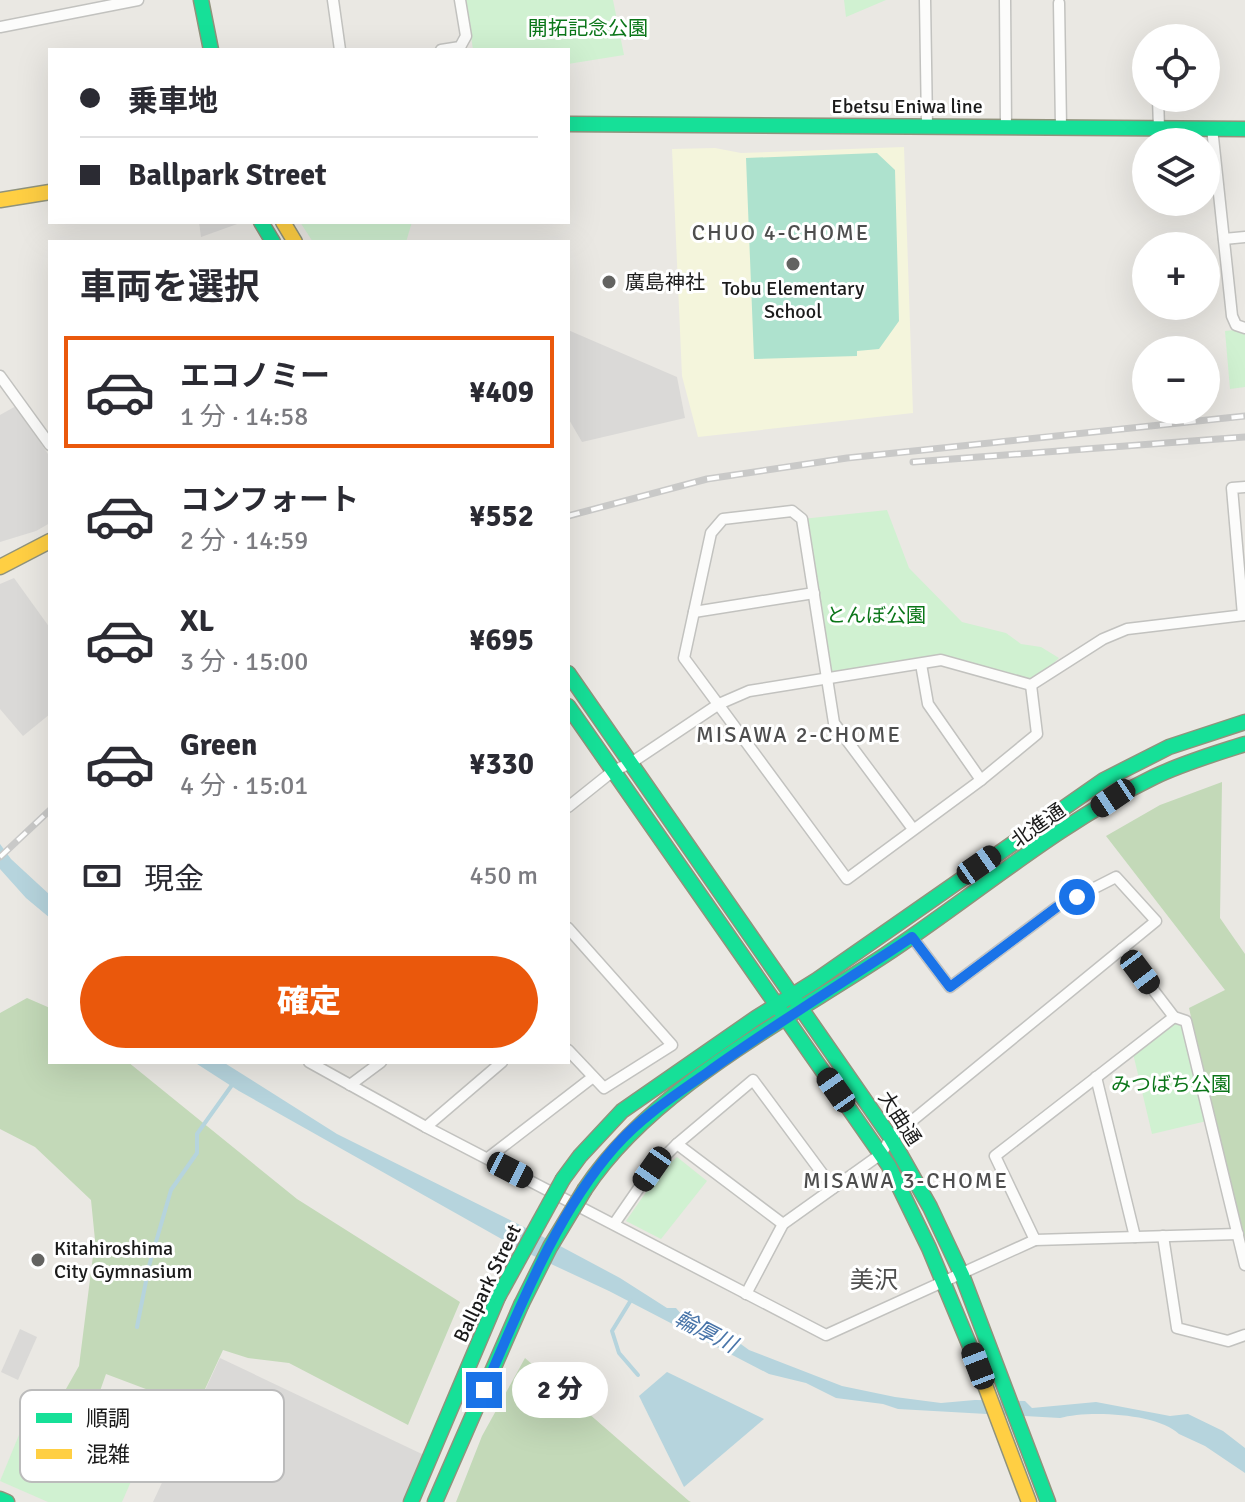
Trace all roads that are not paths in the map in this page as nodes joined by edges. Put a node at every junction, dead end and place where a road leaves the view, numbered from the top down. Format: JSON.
{"nodes":[{"id":1,"x":138,"y":0,"type":"edge"},
{"id":2,"x":201,"y":0,"type":"edge"},
{"id":3,"x":333,"y":0,"type":"edge"},
{"id":4,"x":460,"y":0,"type":"edge"},
{"id":5,"x":925,"y":0,"type":"edge"},
{"id":6,"x":1005,"y":0,"type":"edge"},
{"id":7,"x":1059,"y":3,"type":"dead end"},
{"id":8,"x":90,"y":5,"type":"edge"},
{"id":9,"x":0,"y":27,"type":"edge"},
{"id":10,"x":211,"y":48,"type":"edge"},
{"id":11,"x":340,"y":48,"type":"edge"},
{"id":12,"x":454,"y":48,"type":"edge"},
{"id":13,"x":1158,"y":112,"type":"edge"},
{"id":14,"x":570,"y":124,"type":"edge"},
{"id":15,"x":927,"y":125,"type":"junction"},
{"id":16,"x":1006,"y":127,"type":"junction"},
{"id":17,"x":1061,"y":127,"type":"junction"},
{"id":18,"x":1159,"y":128,"type":"joint"},
{"id":19,"x":1220,"y":128,"type":"edge"},
{"id":20,"x":1245,"y":129,"type":"edge"},
{"id":21,"x":48,"y":192,"type":"edge"},
{"id":22,"x":0,"y":200,"type":"edge"},
{"id":23,"x":1220,"y":202,"type":"edge"},
{"id":24,"x":1245,"y":237,"type":"edge"},
{"id":25,"x":1224,"y":239,"type":"junction"},
{"id":26,"x":1245,"y":328,"type":"edge"},
{"id":27,"x":0,"y":376,"type":"edge"},
{"id":28,"x":48,"y":442,"type":"edge"},
{"id":29,"x":1245,"y":487,"type":"edge"},
{"id":30,"x":48,"y":542,"type":"edge"},
{"id":31,"x":0,"y":567,"type":"edge"},
{"id":32,"x":814,"y":593,"type":"junction"},
{"id":33,"x":694,"y":612,"type":"junction"},
{"id":34,"x":1244,"y":615,"type":"edge"},
{"id":35,"x":921,"y":664,"type":"junction"},
{"id":36,"x":570,"y":676,"type":"edge"},
{"id":37,"x":829,"y":680,"type":"junction"},
{"id":38,"x":1031,"y":685,"type":"junction"},
{"id":39,"x":719,"y":704,"type":"junction"},
{"id":40,"x":570,"y":709,"type":"edge"},
{"id":41,"x":1245,"y":722,"type":"edge"},
{"id":42,"x":1245,"y":744,"type":"edge"},
{"id":43,"x":631,"y":763,"type":"junction"},
{"id":44,"x":613,"y":771,"type":"junction"},
{"id":45,"x":981,"y":780,"type":"junction"},
{"id":46,"x":570,"y":805,"type":"edge"},
{"id":47,"x":913,"y":829,"type":"junction"},
{"id":48,"x":570,"y":930,"type":"edge"},
{"id":49,"x":912,"y":937,"type":"junction"},
{"id":50,"x":1122,"y":949,"type":"junction"},
{"id":51,"x":792,"y":995,"type":"junction"},
{"id":52,"x":777,"y":1004,"type":"junction"},
{"id":53,"x":801,"y":1007,"type":"junction"},
{"id":54,"x":786,"y":1017,"type":"junction"},
{"id":55,"x":1174,"y":1017,"type":"junction"},
{"id":56,"x":570,"y":1052,"type":"edge"},
{"id":57,"x":313,"y":1064,"type":"edge"},
{"id":58,"x":378,"y":1064,"type":"edge"},
{"id":59,"x":500,"y":1064,"type":"edge"},
{"id":60,"x":593,"y":1077,"type":"junction"},
{"id":61,"x":1096,"y":1077,"type":"junction"},
{"id":62,"x":350,"y":1085,"type":"junction"},
{"id":63,"x":426,"y":1127,"type":"junction"},
{"id":64,"x":891,"y":1138,"type":"junction"},
{"id":65,"x":677,"y":1144,"type":"junction"},
{"id":66,"x":881,"y":1154,"type":"junction"},
{"id":67,"x":488,"y":1158,"type":"junction"},
{"id":68,"x":833,"y":1188,"type":"junction"},
{"id":69,"x":614,"y":1224,"type":"junction"},
{"id":70,"x":783,"y":1224,"type":"junction"},
{"id":71,"x":1238,"y":1234,"type":"junction"},
{"id":72,"x":1163,"y":1236,"type":"junction"},
{"id":73,"x":1135,"y":1237,"type":"junction"},
{"id":74,"x":1035,"y":1240,"type":"junction"},
{"id":75,"x":1245,"y":1265,"type":"edge"},
{"id":76,"x":962,"y":1275,"type":"junction"},
{"id":77,"x":946,"y":1281,"type":"junction"},
{"id":78,"x":746,"y":1294,"type":"junction"},
{"id":79,"x":1245,"y":1335,"type":"edge"},
{"id":80,"x":0,"y":1499,"type":"edge"},
{"id":81,"x":7,"y":1502,"type":"edge"},
{"id":82,"x":411,"y":1502,"type":"edge"},
{"id":83,"x":435,"y":1502,"type":"edge"},
{"id":84,"x":1029,"y":1502,"type":"edge"},
{"id":85,"x":1048,"y":1502,"type":"edge"}],
"edges":[{"from":1,"to":8,"type":"street"},
{"from":2,"to":10,"type":"main road"},
{"from":3,"to":11,"type":"street"},
{"from":4,"to":12,"type":"street"},
{"from":5,"to":15,"type":"street"},
{"from":6,"to":16,"type":"street"},
{"from":7,"to":17,"type":"street"},
{"from":8,"to":9,"type":"street"},
{"from":13,"to":18,"type":"street"},
{"from":14,"to":15,"type":"main road","name":"Ebetsu Eniwa line"},
{"from":15,"to":16,"type":"main road","name":"Ebetsu Eniwa line"},
{"from":16,"to":17,"type":"main road","name":"Ebetsu Eniwa line"},
{"from":17,"to":18,"type":"main road","name":"Ebetsu Eniwa line"},
{"from":19,"to":20,"type":"main road","name":"Ebetsu Eniwa line"},
{"from":21,"to":22,"type":"main road"},
{"from":23,"to":25,"type":"street"},
{"from":24,"to":25,"type":"street"},
{"from":25,"to":26,"type":"street"},
{"from":27,"to":28,"type":"street"},
{"from":29,"to":34,"type":"street"},
{"from":30,"to":31,"type":"main road"},
{"from":32,"to":33,"type":"street"},
{"from":32,"to":33,"type":"street"},
{"from":32,"to":37,"type":"street"},
{"from":33,"to":39,"type":"street"},
{"from":34,"to":38,"type":"street"},
{"from":35,"to":37,"type":"street"},
{"from":35,"to":38,"type":"street"},
{"from":35,"to":45,"type":"street"},
{"from":36,"to":43,"type":"main road","name":"大曲通"},
{"from":37,"to":39,"type":"street"},
{"from":37,"to":47,"type":"street"},
{"from":38,"to":45,"type":"street"},
{"from":39,"to":43,"type":"street"},
{"from":39,"to":47,"type":"street"},
{"from":40,"to":44,"type":"main road","name":"大曲通"},
{"from":41,"to":51,"type":"main road","name":"北進通"},
{"from":42,"to":49,"type":"main road","name":"北進通"},
{"from":43,"to":44,"type":"street"},
{"from":43,"to":51,"type":"main road","name":"大曲通"},
{"from":44,"to":46,"type":"street"},
{"from":44,"to":52,"type":"main road","name":"大曲通"},
{"from":45,"to":47,"type":"street"},
{"from":48,"to":60,"type":"street"},
{"from":49,"to":50,"type":"street"},
{"from":49,"to":53,"type":"main road","name":"北進通"},
{"from":50,"to":55,"type":"street"},
{"from":50,"to":64,"type":"street"},
{"from":51,"to":52,"type":"main road","name":"Ballpark Street"},
{"from":51,"to":53,"type":"main road","name":"大曲通"},
{"from":52,"to":54,"type":"main road","name":"大曲通"},
{"from":52,"to":82,"type":"main road","name":"Ballpark Street","bridge":true},
{"from":53,"to":54,"type":"main road","name":"北進通"},
{"from":53,"to":64,"type":"main road","name":"大曲通"},
{"from":54,"to":66,"type":"main road","name":"大曲通"},
{"from":54,"to":83,"type":"main road","name":"Ballpark Street","bridge":true},
{"from":55,"to":61,"type":"street"},
{"from":55,"to":71,"type":"street"},
{"from":56,"to":60,"type":"street"},
{"from":57,"to":62,"type":"street"},
{"from":58,"to":62,"type":"street"},
{"from":59,"to":63,"type":"street"},
{"from":60,"to":67,"type":"street"},
{"from":61,"to":73,"type":"street"},
{"from":61,"to":74,"type":"street"},
{"from":62,"to":63,"type":"street"},
{"from":63,"to":67,"type":"street"},
{"from":64,"to":66,"type":"street"},
{"from":64,"to":76,"type":"main road","name":"大曲通"},
{"from":65,"to":68,"type":"street"},
{"from":65,"to":69,"type":"street"},
{"from":65,"to":70,"type":"street"},
{"from":66,"to":68,"type":"street"},
{"from":66,"to":77,"type":"main road","name":"大曲通"},
{"from":67,"to":69,"type":"street"},
{"from":68,"to":70,"type":"street"},
{"from":69,"to":78,"type":"street"},
{"from":70,"to":78,"type":"street"},
{"from":71,"to":72,"type":"street"},
{"from":71,"to":75,"type":"street"},
{"from":72,"to":73,"type":"street"},
{"from":72,"to":79,"type":"street"},
{"from":73,"to":74,"type":"street"},
{"from":74,"to":76,"type":"street"},
{"from":76,"to":77,"type":"street"},
{"from":76,"to":85,"type":"main road","name":"大曲通"},
{"from":77,"to":78,"type":"street"},
{"from":77,"to":84,"type":"main road","name":"大曲通"},
{"from":80,"to":81,"type":"main road"}]}
